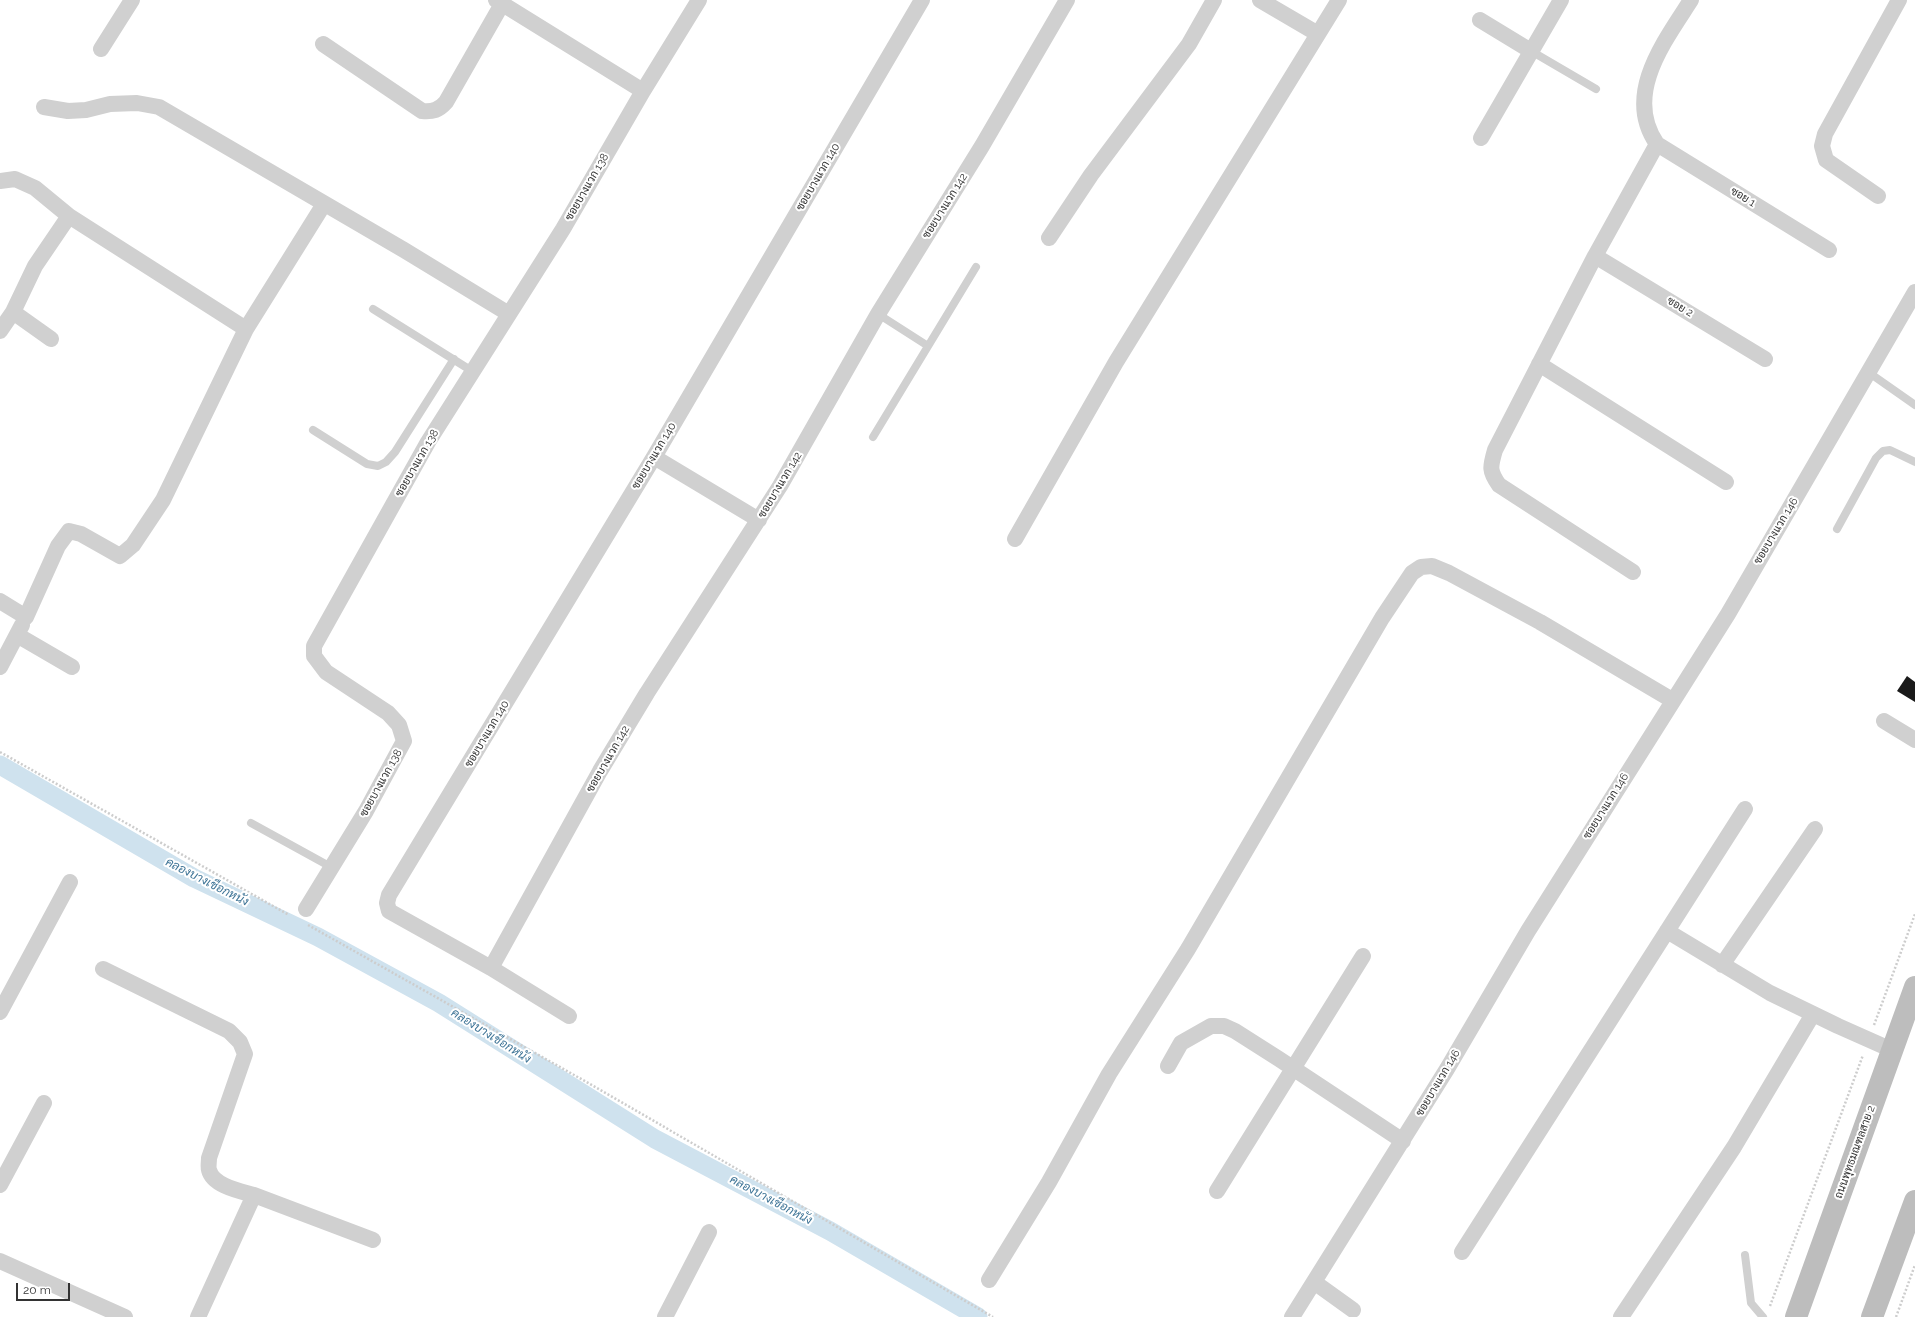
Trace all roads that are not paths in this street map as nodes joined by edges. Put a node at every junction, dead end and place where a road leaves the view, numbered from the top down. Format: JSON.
{"nodes":[{"id":1,"x":132,"y":0,"type":"edge"},
{"id":2,"x":699,"y":0,"type":"edge"},
{"id":3,"x":922,"y":0,"type":"edge"},
{"id":4,"x":1067,"y":0,"type":"edge"},
{"id":5,"x":1214,"y":0,"type":"edge"},
{"id":6,"x":1260,"y":0,"type":"edge"},
{"id":7,"x":1339,"y":0,"type":"edge"},
{"id":8,"x":1561,"y":0,"type":"edge"},
{"id":9,"x":1691,"y":0,"type":"edge"},
{"id":10,"x":1899,"y":0,"type":"edge"},
{"id":11,"x":499,"y":2,"type":"edge"},
{"id":12,"x":1480,"y":20,"type":"dead end"},
{"id":13,"x":1318,"y":34,"type":"junction"},
{"id":14,"x":323,"y":44,"type":"dead end"},
{"id":15,"x":101,"y":48,"type":"dead end"},
{"id":16,"x":1532,"y":51,"type":"junction"},
{"id":17,"x":1596,"y":89,"type":"dead end"},
{"id":18,"x":643,"y":91,"type":"junction"},
{"id":19,"x":44,"y":107,"type":"dead end"},
{"id":20,"x":1481,"y":138,"type":"dead end"},
{"id":21,"x":1657,"y":144,"type":"junction"},
{"id":22,"x":0,"y":181,"type":"edge"},
{"id":23,"x":1878,"y":196,"type":"dead end"},
{"id":24,"x":324,"y":204,"type":"junction"},
{"id":25,"x":69,"y":216,"type":"junction"},
{"id":26,"x":1049,"y":238,"type":"dead end"},
{"id":27,"x":1829,"y":250,"type":"dead end"},
{"id":28,"x":1595,"y":256,"type":"junction"},
{"id":29,"x":976,"y":267,"type":"dead end"},
{"id":30,"x":1915,"y":292,"type":"edge"},
{"id":31,"x":373,"y":309,"type":"dead end"},
{"id":32,"x":13,"y":312,"type":"junction"},
{"id":33,"x":509,"y":314,"type":"junction"},
{"id":34,"x":878,"y":314,"type":"junction"},
{"id":35,"x":246,"y":329,"type":"junction"},
{"id":36,"x":0,"y":331,"type":"edge"},
{"id":37,"x":51,"y":339,"type":"dead end"},
{"id":38,"x":928,"y":346,"type":"junction"},
{"id":39,"x":454,"y":359,"type":"junction"},
{"id":40,"x":1765,"y":359,"type":"dead end"},
{"id":41,"x":1538,"y":364,"type":"junction"},
{"id":42,"x":472,"y":371,"type":"junction"},
{"id":43,"x":1868,"y":372,"type":"junction"},
{"id":44,"x":1915,"y":405,"type":"edge"},
{"id":45,"x":313,"y":430,"type":"dead end"},
{"id":46,"x":873,"y":437,"type":"dead end"},
{"id":47,"x":654,"y":457,"type":"junction"},
{"id":48,"x":1915,"y":462,"type":"edge"},
{"id":49,"x":1726,"y":482,"type":"dead end"},
{"id":50,"x":759,"y":520,"type":"junction"},
{"id":51,"x":1837,"y":529,"type":"dead end"},
{"id":52,"x":1015,"y":538,"type":"dead end"},
{"id":53,"x":1633,"y":572,"type":"dead end"},
{"id":54,"x":0,"y":601,"type":"edge"},
{"id":55,"x":26,"y":617,"type":"junction"},
{"id":56,"x":17,"y":635,"type":"junction"},
{"id":57,"x":0,"y":667,"type":"edge"},
{"id":58,"x":72,"y":667,"type":"dead end"},
{"id":59,"x":1672,"y":700,"type":"junction"},
{"id":60,"x":1884,"y":721,"type":"dead end"},
{"id":61,"x":1915,"y":740,"type":"edge"},
{"id":62,"x":1745,"y":809,"type":"dead end"},
{"id":63,"x":251,"y":823,"type":"dead end"},
{"id":64,"x":1815,"y":830,"type":"dead end"},
{"id":65,"x":331,"y":867,"type":"junction"},
{"id":66,"x":70,"y":882,"type":"dead end"},
{"id":67,"x":305,"y":916,"type":"road end"},
{"id":68,"x":1666,"y":931,"type":"junction"},
{"id":69,"x":1363,"y":956,"type":"dead end"},
{"id":70,"x":1722,"y":965,"type":"junction"},
{"id":71,"x":491,"y":968,"type":"junction"},
{"id":72,"x":103,"y":969,"type":"dead end"},
{"id":73,"x":1915,"y":988,"type":"edge"},
{"id":74,"x":0,"y":1012,"type":"edge"},
{"id":75,"x":1813,"y":1014,"type":"junction"},
{"id":76,"x":569,"y":1016,"type":"dead end"},
{"id":77,"x":1892,"y":1050,"type":"junction"},
{"id":78,"x":1168,"y":1066,"type":"dead end"},
{"id":79,"x":1294,"y":1069,"type":"junction"},
{"id":80,"x":44,"y":1103,"type":"dead end"},
{"id":81,"x":1403,"y":1141,"type":"junction"},
{"id":82,"x":0,"y":1185,"type":"edge"},
{"id":83,"x":1217,"y":1191,"type":"dead end"},
{"id":84,"x":254,"y":1195,"type":"junction"},
{"id":85,"x":1915,"y":1202,"type":"edge"},
{"id":86,"x":709,"y":1232,"type":"dead end"},
{"id":87,"x":373,"y":1240,"type":"dead end"},
{"id":88,"x":1462,"y":1252,"type":"dead end"},
{"id":89,"x":1745,"y":1255,"type":"dead end"},
{"id":90,"x":0,"y":1262,"type":"edge"},
{"id":91,"x":989,"y":1280,"type":"dead end"},
{"id":92,"x":1314,"y":1282,"type":"junction"},
{"id":93,"x":1353,"y":1310,"type":"dead end"},
{"id":94,"x":124,"y":1317,"type":"edge"},
{"id":95,"x":198,"y":1317,"type":"edge"},
{"id":96,"x":665,"y":1317,"type":"edge"},
{"id":97,"x":1292,"y":1317,"type":"edge"},
{"id":98,"x":1622,"y":1317,"type":"edge"},
{"id":99,"x":1763,"y":1317,"type":"edge"},
{"id":100,"x":1796,"y":1317,"type":"edge"},
{"id":101,"x":1872,"y":1317,"type":"edge"}],
"edges":[{"from":1,"to":15,"type":"street"},
{"from":2,"to":18,"type":"street","name":"ซอยบางแวก 138"},
{"from":3,"to":47,"type":"street","name":"ซอยบางแวก 140"},
{"from":4,"to":34,"type":"street","name":"ซอยบางแวก 142"},
{"from":5,"to":26,"type":"street"},
{"from":6,"to":13,"type":"street"},
{"from":7,"to":13,"type":"street"},
{"from":8,"to":16,"type":"street"},
{"from":9,"to":21,"type":"street"},
{"from":10,"to":23,"type":"street"},
{"from":11,"to":14,"type":"street"},
{"from":11,"to":18,"type":"street"},
{"from":12,"to":16,"type":"street"},
{"from":13,"to":52,"type":"street"},
{"from":16,"to":17,"type":"lane"},
{"from":16,"to":20,"type":"street"},
{"from":18,"to":33,"type":"street","name":"ซอยบางแวก 138"},
{"from":19,"to":24,"type":"street"},
{"from":21,"to":27,"type":"street","name":"ซอย 1"},
{"from":21,"to":28,"type":"street"},
{"from":22,"to":25,"type":"street"},
{"from":24,"to":33,"type":"street"},
{"from":24,"to":35,"type":"street"},
{"from":25,"to":32,"type":"street"},
{"from":25,"to":35,"type":"street"},
{"from":28,"to":40,"type":"street","name":"ซอย 2"},
{"from":28,"to":41,"type":"street"},
{"from":29,"to":38,"type":"lane"},
{"from":30,"to":43,"type":"street","name":"ซอยบางแวก 146"},
{"from":31,"to":39,"type":"lane"},
{"from":32,"to":36,"type":"street"},
{"from":32,"to":37,"type":"street"},
{"from":33,"to":42,"type":"street","name":"ซอยบางแวก 138"},
{"from":34,"to":38,"type":"lane"},
{"from":34,"to":50,"type":"street","name":"ซอยบางแวก 142"},
{"from":35,"to":55,"type":"street"},
{"from":38,"to":46,"type":"lane"},
{"from":39,"to":42,"type":"lane"},
{"from":39,"to":45,"type":"lane"},
{"from":41,"to":49,"type":"street"},
{"from":41,"to":53,"type":"street"},
{"from":42,"to":65,"type":"street","name":"ซอยบางแวก 138"},
{"from":43,"to":44,"type":"lane"},
{"from":43,"to":59,"type":"street","name":"ซอยบางแวก 146"},
{"from":47,"to":50,"type":"street"},
{"from":47,"to":71,"type":"street","name":"ซอยบางแวก 140"},
{"from":48,"to":51,"type":"lane"},
{"from":50,"to":71,"type":"street","name":"ซอยบางแวก 142"},
{"from":54,"to":55,"type":"street"},
{"from":55,"to":56,"type":"street"},
{"from":56,"to":57,"type":"street"},
{"from":56,"to":58,"type":"street"},
{"from":59,"to":81,"type":"street","name":"ซอยบางแวก 146"},
{"from":59,"to":91,"type":"street"},
{"from":60,"to":61,"type":"street"},
{"from":62,"to":68,"type":"street"},
{"from":63,"to":65,"type":"lane"},
{"from":64,"to":70,"type":"street"},
{"from":65,"to":67,"type":"street","name":"ซอยบางแวก 138"},
{"from":66,"to":74,"type":"street"},
{"from":68,"to":70,"type":"street"},
{"from":68,"to":88,"type":"street"},
{"from":69,"to":79,"type":"street"},
{"from":70,"to":75,"type":"street"},
{"from":71,"to":76,"type":"street"},
{"from":72,"to":84,"type":"street"},
{"from":73,"to":77,"type":"main road","name":"ถนนพุทธมณฑลสาย 2"},
{"from":75,"to":77,"type":"street"},
{"from":75,"to":98,"type":"street"},
{"from":77,"to":100,"type":"main road","name":"ถนนพุทธมณฑลสาย 2"},
{"from":78,"to":79,"type":"street"},
{"from":79,"to":81,"type":"street"},
{"from":79,"to":83,"type":"street"},
{"from":80,"to":82,"type":"street"},
{"from":81,"to":92,"type":"street","name":"ซอยบางแวก 146"},
{"from":84,"to":87,"type":"street"},
{"from":84,"to":95,"type":"street"},
{"from":85,"to":101,"type":"main road"},
{"from":86,"to":96,"type":"street"},
{"from":89,"to":99,"type":"lane"},
{"from":90,"to":94,"type":"street"},
{"from":92,"to":93,"type":"street"},
{"from":92,"to":97,"type":"street","name":"ซอยบางแวก 146"}]}
